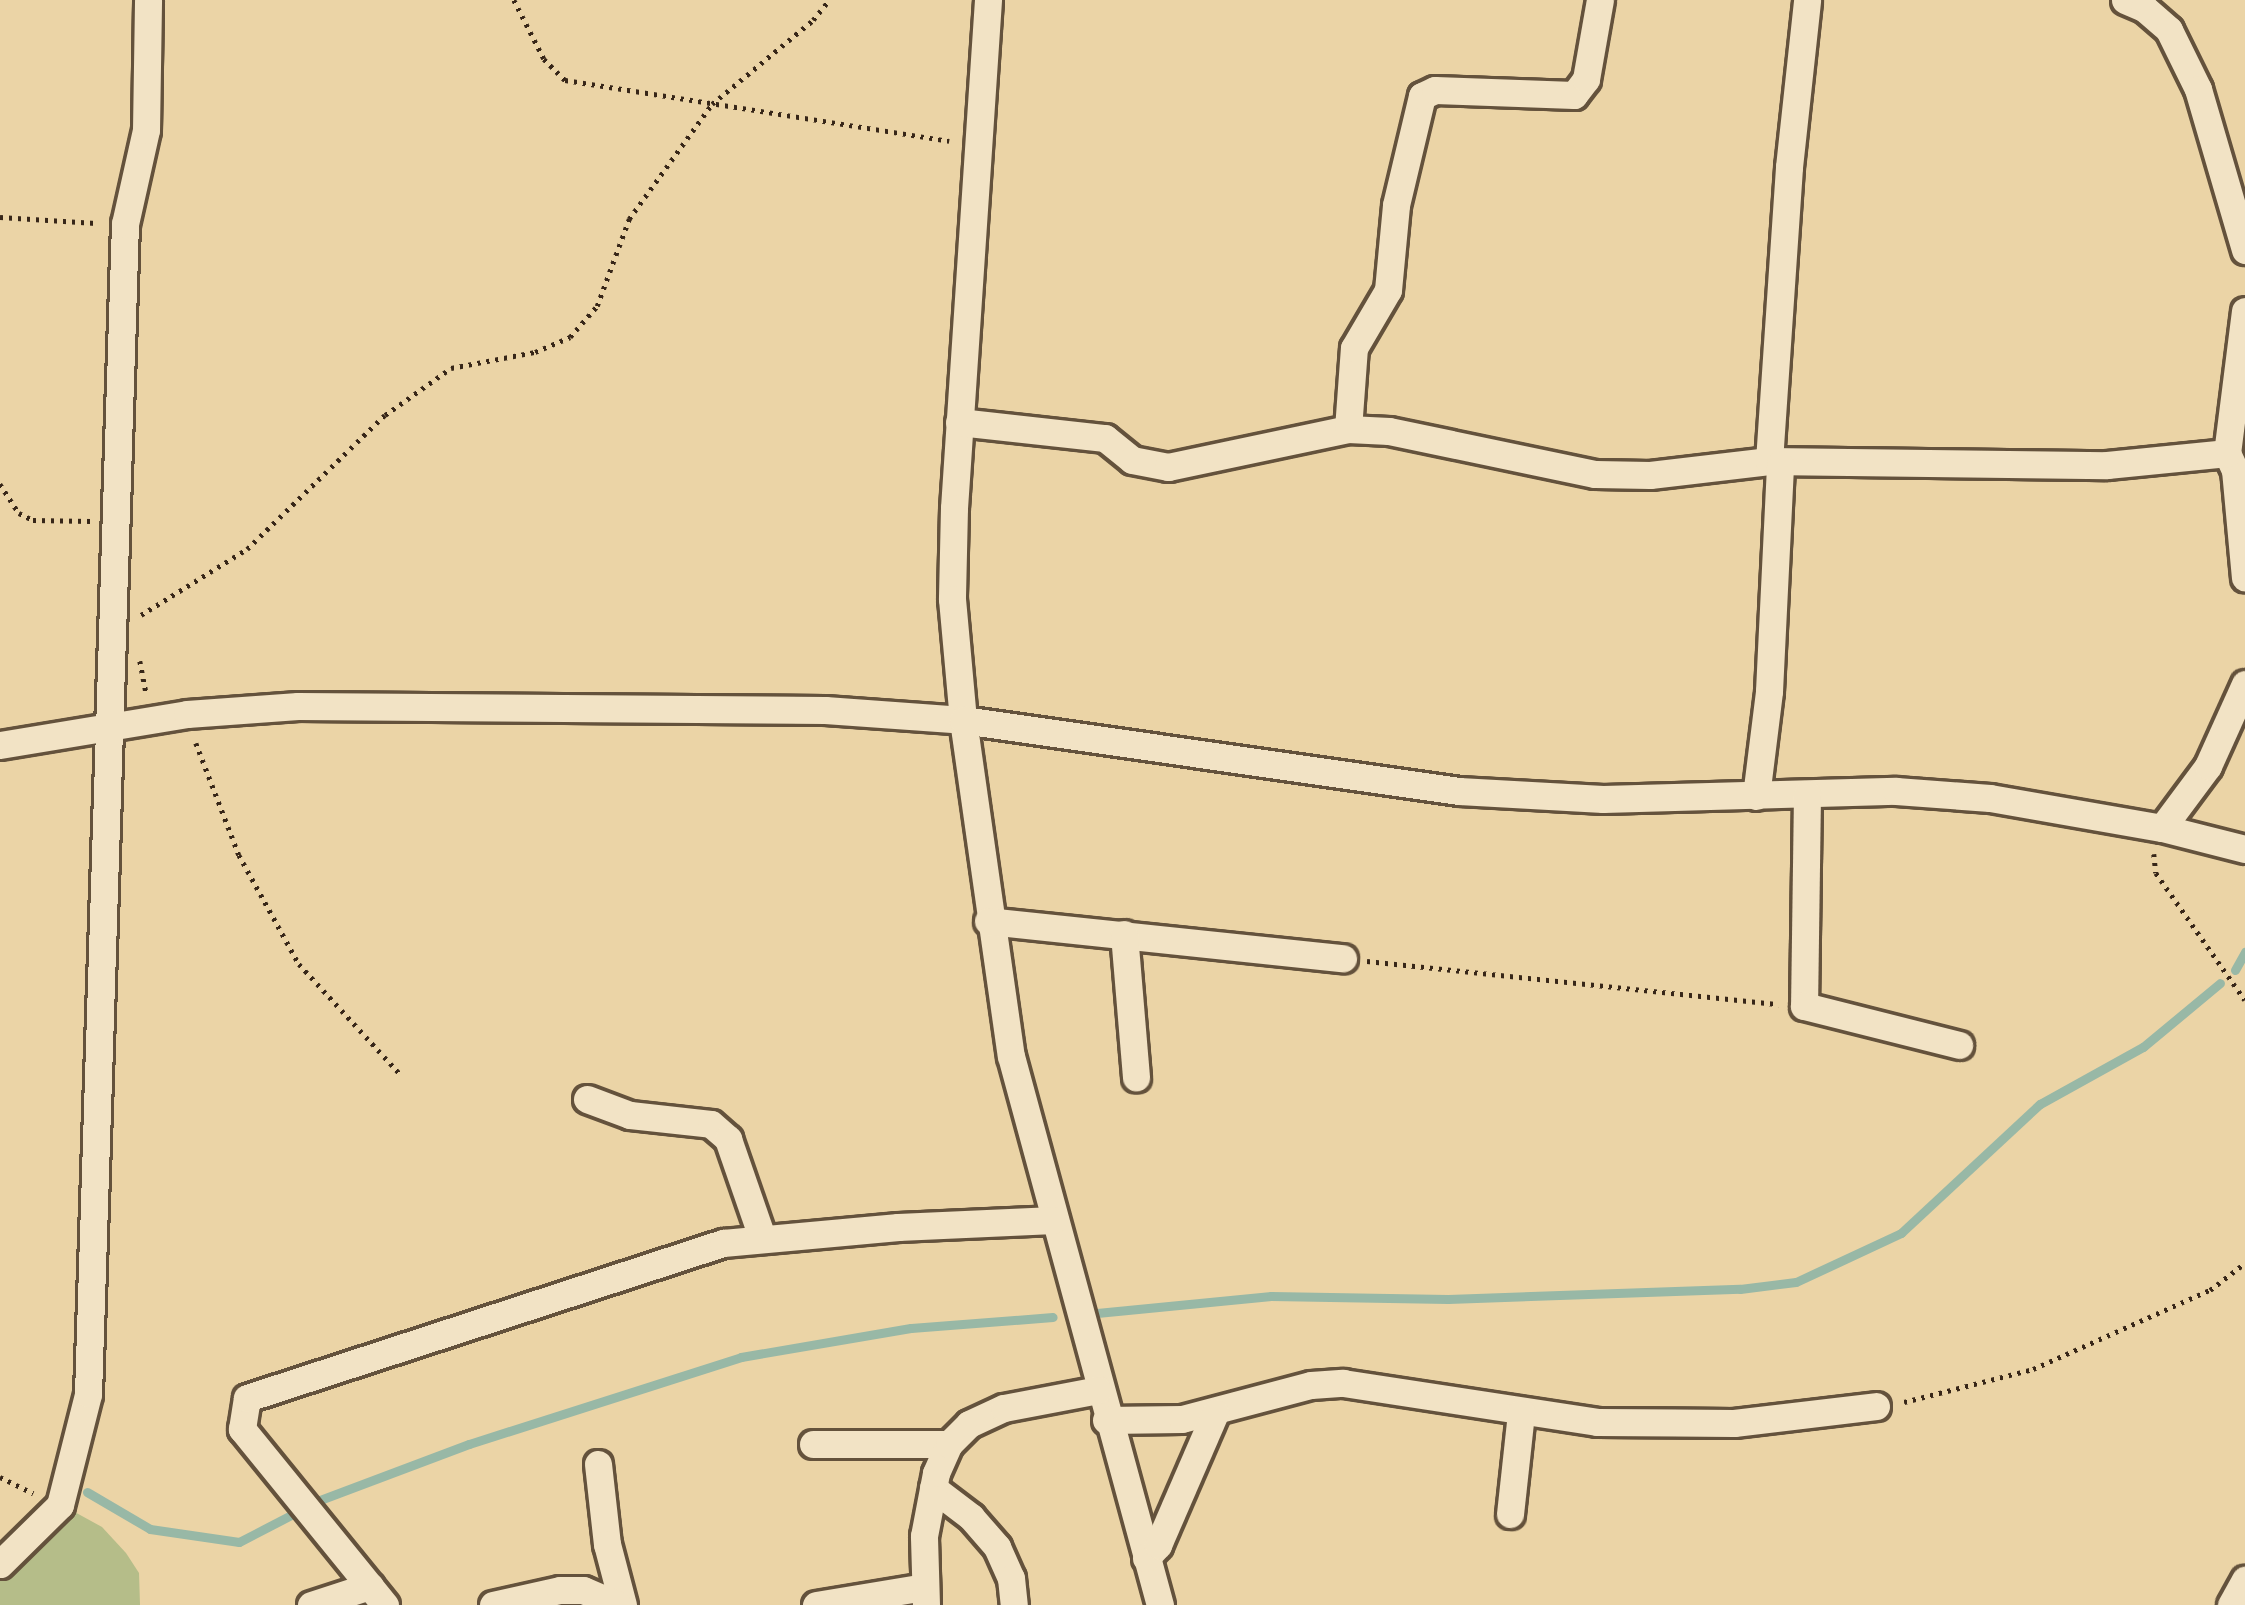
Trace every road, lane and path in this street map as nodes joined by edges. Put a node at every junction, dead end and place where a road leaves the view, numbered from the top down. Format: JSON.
{"nodes":[{"id":1,"x":148,"y":0,"type":"edge"},
{"id":2,"x":514,"y":0,"type":"edge"},
{"id":3,"x":829,"y":0,"type":"edge"},
{"id":4,"x":988,"y":0,"type":"edge"},
{"id":5,"x":1600,"y":0,"type":"edge"},
{"id":6,"x":1807,"y":0,"type":"edge"},
{"id":7,"x":2125,"y":0,"type":"edge"},
{"id":8,"x":712,"y":104,"type":"junction"},
{"id":9,"x":978,"y":146,"type":"junction"},
{"id":10,"x":0,"y":217,"type":"edge"},
{"id":11,"x":124,"y":224,"type":"junction"},
{"id":12,"x":2245,"y":250,"type":"edge"},
{"id":13,"x":2245,"y":311,"type":"edge"},
{"id":14,"x":959,"y":422,"type":"junction"},
{"id":15,"x":1348,"y":429,"type":"junction"},
{"id":16,"x":2228,"y":453,"type":"junction"},
{"id":17,"x":1774,"y":463,"type":"junction"},
{"id":18,"x":0,"y":484,"type":"edge"},
{"id":19,"x":114,"y":521,"type":"junction"},
{"id":20,"x":2245,"y":578,"type":"edge"},
{"id":21,"x":137,"y":623,"type":"dead end"},
{"id":22,"x":138,"y":646,"type":"dead end"},
{"id":23,"x":2245,"y":684,"type":"edge"},
{"id":24,"x":188,"y":714,"type":"junction"},
{"id":25,"x":152,"y":719,"type":"junction"},
{"id":26,"x":963,"y":720,"type":"junction"},
{"id":27,"x":107,"y":725,"type":"junction"},
{"id":28,"x":0,"y":746,"type":"edge"},
{"id":29,"x":1807,"y":794,"type":"junction"},
{"id":30,"x":1756,"y":796,"type":"junction"},
{"id":31,"x":2162,"y":828,"type":"junction"},
{"id":32,"x":2245,"y":849,"type":"edge"},
{"id":33,"x":988,"y":921,"type":"junction"},
{"id":34,"x":1124,"y":934,"type":"junction"},
{"id":35,"x":1343,"y":958,"type":"joint"},
{"id":36,"x":2245,"y":1000,"type":"edge"},
{"id":37,"x":1804,"y":1006,"type":"junction"},
{"id":38,"x":1959,"y":1045,"type":"dead end"},
{"id":39,"x":401,"y":1075,"type":"dead end"},
{"id":40,"x":1136,"y":1078,"type":"dead end"},
{"id":41,"x":587,"y":1099,"type":"dead end"},
{"id":42,"x":1054,"y":1220,"type":"junction"},
{"id":43,"x":762,"y":1237,"type":"junction"},
{"id":44,"x":2245,"y":1263,"type":"edge"},
{"id":45,"x":1098,"y":1390,"type":"junction"},
{"id":46,"x":1876,"y":1406,"type":"joint"},
{"id":47,"x":1215,"y":1413,"type":"junction"},
{"id":48,"x":1521,"y":1413,"type":"junction"},
{"id":49,"x":1106,"y":1420,"type":"junction"},
{"id":50,"x":813,"y":1444,"type":"dead end"},
{"id":51,"x":949,"y":1444,"type":"junction"},
{"id":52,"x":598,"y":1465,"type":"dead end"},
{"id":53,"x":0,"y":1477,"type":"edge"},
{"id":54,"x":933,"y":1488,"type":"junction"},
{"id":55,"x":60,"y":1505,"type":"junction"},
{"id":56,"x":1510,"y":1514,"type":"dead end"},
{"id":57,"x":1146,"y":1558,"type":"junction"},
{"id":58,"x":0,"y":1564,"type":"edge"},
{"id":59,"x":2245,"y":1580,"type":"edge"},
{"id":60,"x":377,"y":1596,"type":"edge"},
{"id":61,"x":926,"y":1596,"type":"edge"},
{"id":62,"x":310,"y":1605,"type":"edge"},
{"id":63,"x":494,"y":1605,"type":"edge"},
{"id":64,"x":620,"y":1605,"type":"edge"},
{"id":65,"x":816,"y":1605,"type":"edge"},
{"id":66,"x":1014,"y":1605,"type":"edge"},
{"id":67,"x":1160,"y":1605,"type":"edge"},
{"id":68,"x":2231,"y":1605,"type":"edge"}],
"edges":[{"from":1,"to":11,"type":"street"},
{"from":2,"to":8,"type":"path"},
{"from":3,"to":8,"type":"path"},
{"from":4,"to":9,"type":"street"},
{"from":5,"to":15,"type":"street"},
{"from":6,"to":17,"type":"street"},
{"from":7,"to":12,"type":"street"},
{"from":8,"to":9,"type":"path"},
{"from":8,"to":21,"type":"path"},
{"from":9,"to":14,"type":"street"},
{"from":10,"to":11,"type":"path"},
{"from":11,"to":19,"type":"street"},
{"from":13,"to":16,"type":"street"},
{"from":14,"to":15,"type":"street"},
{"from":14,"to":26,"type":"street"},
{"from":15,"to":17,"type":"street"},
{"from":16,"to":17,"type":"street"},
{"from":16,"to":20,"type":"street"},
{"from":17,"to":30,"type":"street"},
{"from":18,"to":19,"type":"path"},
{"from":19,"to":27,"type":"street"},
{"from":22,"to":25,"type":"path"},
{"from":23,"to":31,"type":"street"},
{"from":24,"to":25,"type":"street"},
{"from":24,"to":26,"type":"street"},
{"from":24,"to":39,"type":"path"},
{"from":25,"to":27,"type":"street"},
{"from":26,"to":30,"type":"street"},
{"from":26,"to":33,"type":"street"},
{"from":27,"to":28,"type":"street"},
{"from":27,"to":55,"type":"street"},
{"from":29,"to":30,"type":"street"},
{"from":29,"to":31,"type":"street"},
{"from":29,"to":37,"type":"street"},
{"from":31,"to":32,"type":"street"},
{"from":31,"to":36,"type":"path"},
{"from":33,"to":34,"type":"street"},
{"from":33,"to":42,"type":"street"},
{"from":34,"to":35,"type":"street"},
{"from":34,"to":40,"type":"street"},
{"from":35,"to":37,"type":"path"},
{"from":37,"to":38,"type":"street"},
{"from":41,"to":43,"type":"street"},
{"from":42,"to":43,"type":"street"},
{"from":42,"to":45,"type":"street"},
{"from":43,"to":60,"type":"street"},
{"from":44,"to":46,"type":"path"},
{"from":45,"to":49,"type":"street"},
{"from":45,"to":51,"type":"street"},
{"from":46,"to":48,"type":"street"},
{"from":47,"to":48,"type":"street"},
{"from":47,"to":49,"type":"street"},
{"from":47,"to":57,"type":"street"},
{"from":48,"to":56,"type":"street"},
{"from":49,"to":57,"type":"street"},
{"from":50,"to":51,"type":"street"},
{"from":51,"to":54,"type":"street"},
{"from":52,"to":64,"type":"street"},
{"from":53,"to":55,"type":"path"},
{"from":54,"to":61,"type":"street"},
{"from":54,"to":66,"type":"street"},
{"from":55,"to":58,"type":"street"},
{"from":57,"to":67,"type":"street"},
{"from":59,"to":68,"type":"street"},
{"from":60,"to":62,"type":"street"},
{"from":61,"to":65,"type":"street"},
{"from":63,"to":64,"type":"street"}]}
